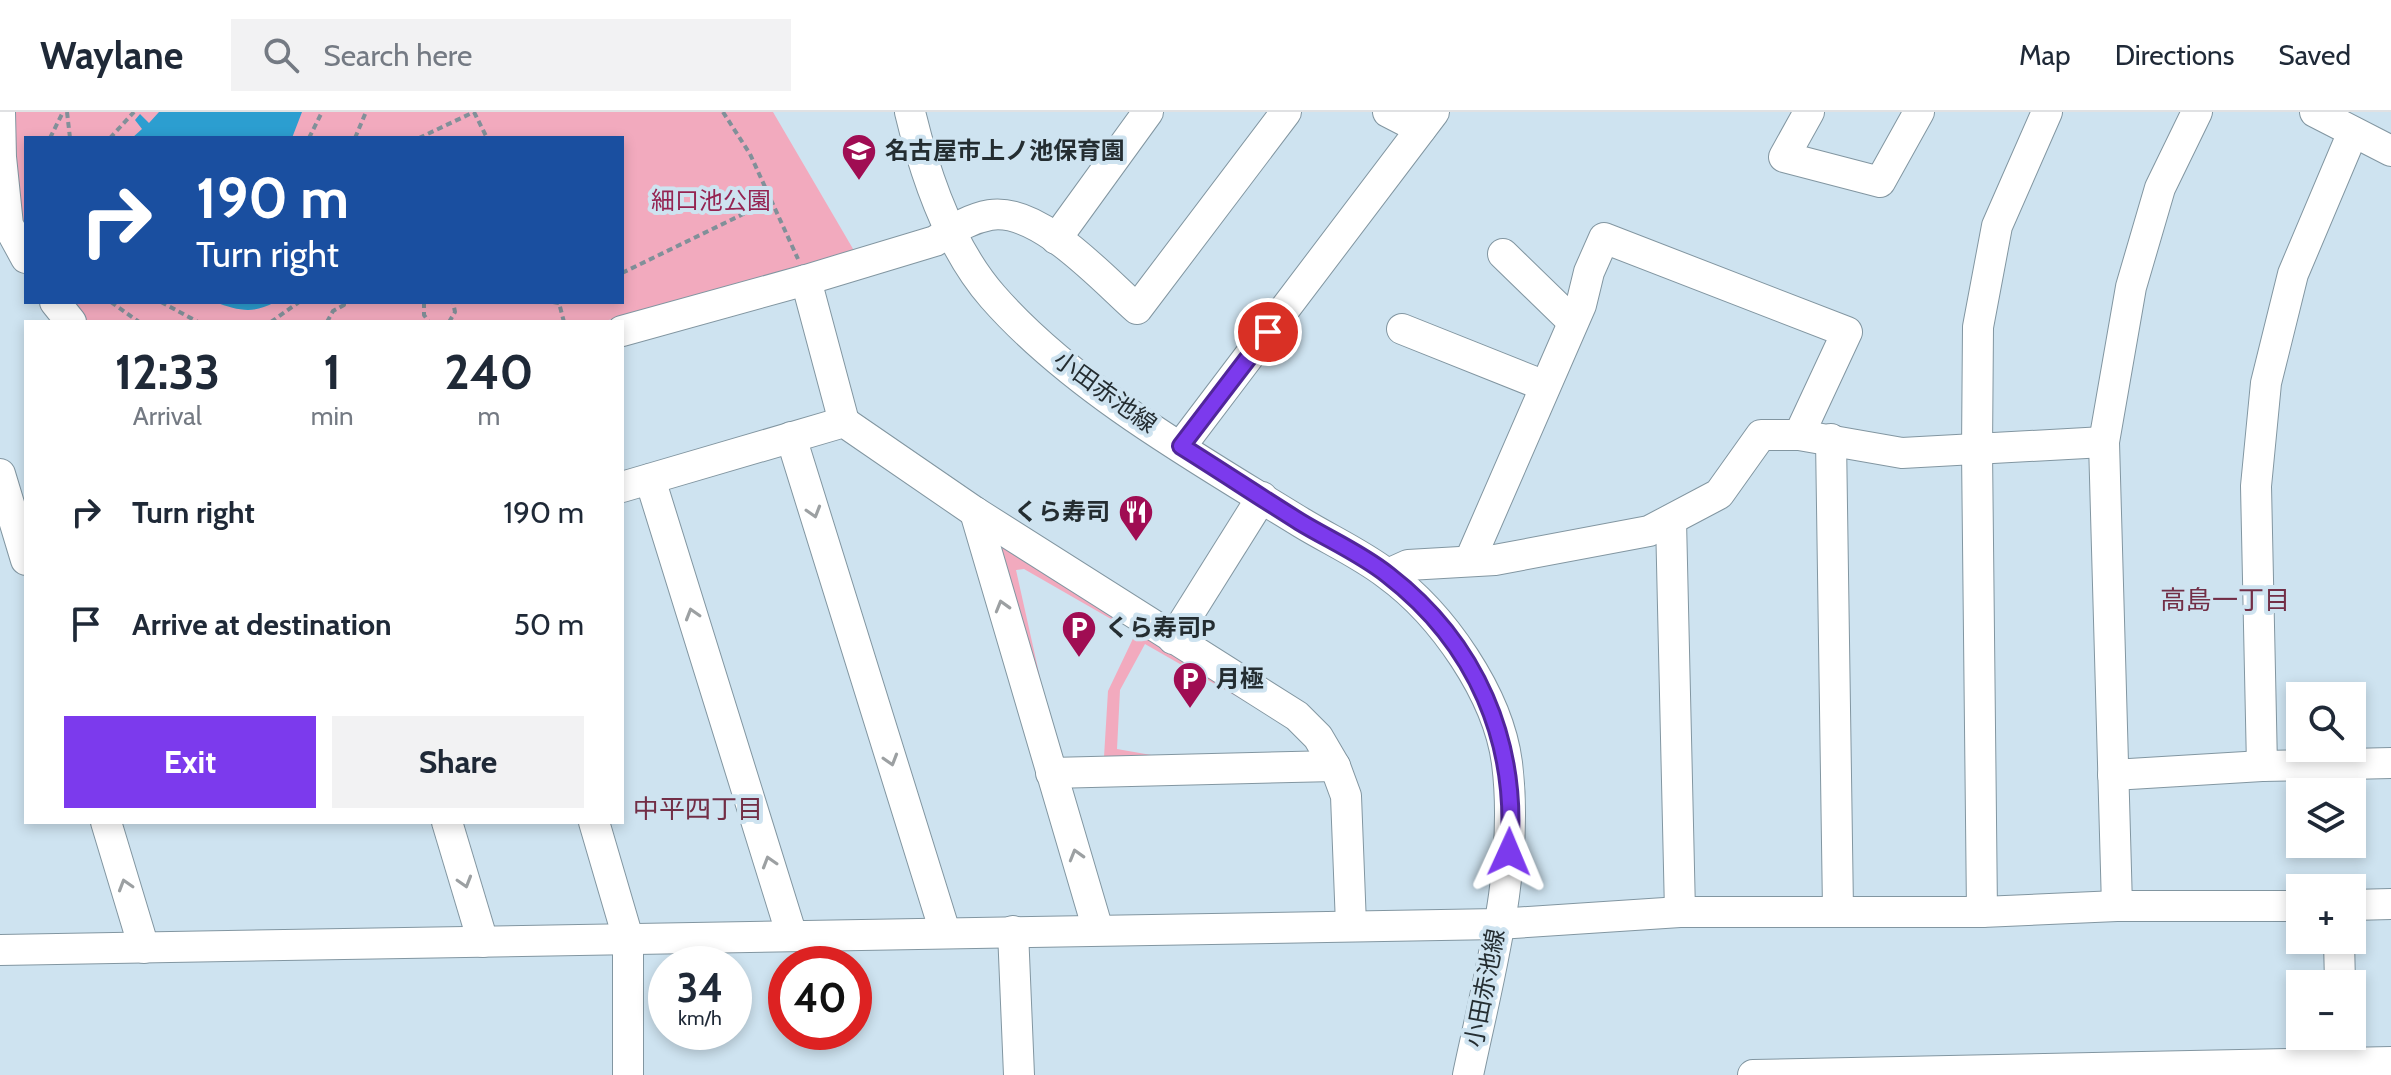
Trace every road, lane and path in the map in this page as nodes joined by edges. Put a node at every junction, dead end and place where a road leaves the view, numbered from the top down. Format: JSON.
{"nodes":[{"id":1,"x":0,"y":112,"type":"edge"},
{"id":2,"x":65,"y":112,"type":"edge"},
{"id":3,"x":134,"y":112,"type":"edge"},
{"id":4,"x":322,"y":112,"type":"edge"},
{"id":5,"x":366,"y":112,"type":"edge"},
{"id":6,"x":474,"y":112,"type":"edge"},
{"id":7,"x":723,"y":112,"type":"edge"},
{"id":8,"x":910,"y":112,"type":"edge"},
{"id":9,"x":1148,"y":112,"type":"edge"},
{"id":10,"x":1286,"y":112,"type":"edge"},
{"id":11,"x":1388,"y":112,"type":"edge"},
{"id":12,"x":1809,"y":112,"type":"edge"},
{"id":13,"x":1919,"y":112,"type":"edge"},
{"id":14,"x":2047,"y":112,"type":"edge"},
{"id":15,"x":2197,"y":112,"type":"edge"},
{"id":16,"x":2315,"y":112,"type":"edge"},
{"id":17,"x":1428,"y":121,"type":"edge"},
{"id":18,"x":2353,"y":132,"type":"junction"},
{"id":19,"x":51,"y":136,"type":"edge"},
{"id":20,"x":70,"y":136,"type":"edge"},
{"id":21,"x":112,"y":136,"type":"edge"},
{"id":22,"x":310,"y":136,"type":"edge"},
{"id":23,"x":356,"y":136,"type":"edge"},
{"id":24,"x":423,"y":136,"type":"edge"},
{"id":25,"x":486,"y":136,"type":"edge"},
{"id":26,"x":2391,"y":151,"type":"edge"},
{"id":27,"x":772,"y":200,"type":"junction"},
{"id":28,"x":951,"y":228,"type":"junction"},
{"id":29,"x":1056,"y":239,"type":"junction"},
{"id":30,"x":24,"y":254,"type":"edge"},
{"id":31,"x":1503,"y":254,"type":"dead end"},
{"id":32,"x":624,"y":272,"type":"edge"},
{"id":33,"x":806,"y":280,"type":"junction"},
{"id":34,"x":57,"y":304,"type":"edge"},
{"id":35,"x":114,"y":304,"type":"edge"},
{"id":36,"x":165,"y":304,"type":"edge"},
{"id":37,"x":296,"y":304,"type":"edge"},
{"id":38,"x":344,"y":304,"type":"edge"},
{"id":39,"x":69,"y":320,"type":"edge"},
{"id":40,"x":136,"y":320,"type":"edge"},
{"id":41,"x":194,"y":320,"type":"edge"},
{"id":42,"x":274,"y":320,"type":"edge"},
{"id":43,"x":328,"y":320,"type":"edge"},
{"id":44,"x":1573,"y":322,"type":"junction"},
{"id":45,"x":1402,"y":329,"type":"dead end"},
{"id":46,"x":624,"y":330,"type":"edge"},
{"id":47,"x":1545,"y":386,"type":"junction"},
{"id":48,"x":844,"y":422,"type":"junction"},
{"id":49,"x":1799,"y":435,"type":"junction"},
{"id":50,"x":791,"y":437,"type":"junction"},
{"id":51,"x":1831,"y":439,"type":"junction"},
{"id":52,"x":2104,"y":442,"type":"junction"},
{"id":53,"x":1181,"y":446,"type":"junction"},
{"id":54,"x":1977,"y":450,"type":"junction"},
{"id":55,"x":636,"y":483,"type":"edge"},
{"id":56,"x":8,"y":494,"type":"edge"},
{"id":57,"x":1262,"y":497,"type":"junction"},
{"id":58,"x":975,"y":512,"type":"junction"},
{"id":59,"x":1671,"y":520,"type":"junction"},
{"id":60,"x":24,"y":553,"type":"edge"},
{"id":61,"x":1470,"y":560,"type":"junction"},
{"id":62,"x":1388,"y":574,"type":"junction"},
{"id":63,"x":1173,"y":639,"type":"junction"},
{"id":64,"x":2391,"y":763,"type":"edge"},
{"id":65,"x":1335,"y":766,"type":"junction"},
{"id":66,"x":2262,"y":766,"type":"junction"},
{"id":67,"x":1051,"y":773,"type":"junction"},
{"id":68,"x":2113,"y":775,"type":"junction"},
{"id":69,"x":107,"y":824,"type":"edge"},
{"id":70,"x":448,"y":824,"type":"edge"},
{"id":71,"x":595,"y":824,"type":"edge"},
{"id":72,"x":2391,"y":904,"type":"edge"},
{"id":73,"x":2366,"y":905,"type":"edge"},
{"id":74,"x":2117,"y":906,"type":"junction"},
{"id":75,"x":2286,"y":906,"type":"edge"},
{"id":76,"x":1838,"y":910,"type":"junction"},
{"id":77,"x":1680,"y":912,"type":"junction"},
{"id":78,"x":1982,"y":912,"type":"junction"},
{"id":79,"x":1498,"y":924,"type":"junction"},
{"id":80,"x":1351,"y":925,"type":"junction"},
{"id":81,"x":1098,"y":930,"type":"junction"},
{"id":82,"x":1013,"y":931,"type":"junction"},
{"id":83,"x":945,"y":932,"type":"junction"},
{"id":84,"x":792,"y":936,"type":"junction"},
{"id":85,"x":628,"y":938,"type":"junction"},
{"id":86,"x":483,"y":942,"type":"junction"},
{"id":87,"x":144,"y":948,"type":"junction"},
{"id":88,"x":0,"y":950,"type":"edge"},
{"id":89,"x":2319,"y":1050,"type":"edge"},
{"id":90,"x":2346,"y":1050,"type":"edge"},
{"id":91,"x":2391,"y":1062,"type":"edge"},
{"id":92,"x":628,"y":1075,"type":"edge"},
{"id":93,"x":1019,"y":1075,"type":"edge"},
{"id":94,"x":1468,"y":1075,"type":"edge"},
{"id":95,"x":1756,"y":1075,"type":"edge"}],
"edges":[{"from":1,"to":30,"type":"street"},
{"from":2,"to":19,"type":"path"},
{"from":2,"to":20,"type":"path"},
{"from":3,"to":21,"type":"path"},
{"from":4,"to":22,"type":"path"},
{"from":5,"to":23,"type":"path"},
{"from":6,"to":24,"type":"path"},
{"from":6,"to":25,"type":"path"},
{"from":7,"to":27,"type":"path"},
{"from":8,"to":28,"type":"street","name":"小田赤池線"},
{"from":9,"to":29,"type":"street"},
{"from":10,"to":29,"type":"street"},
{"from":11,"to":17,"type":"street"},
{"from":12,"to":13,"type":"street"},
{"from":14,"to":54,"type":"street"},
{"from":15,"to":52,"type":"street"},
{"from":16,"to":18,"type":"street"},
{"from":17,"to":53,"type":"street"},
{"from":18,"to":26,"type":"street"},
{"from":18,"to":66,"type":"street"},
{"from":27,"to":32,"type":"path"},
{"from":27,"to":33,"type":"path"},
{"from":28,"to":29,"type":"street"},
{"from":28,"to":33,"type":"street"},
{"from":28,"to":53,"type":"street","name":"小田赤池線"},
{"from":31,"to":44,"type":"street"},
{"from":33,"to":46,"type":"street"},
{"from":33,"to":48,"type":"street"},
{"from":34,"to":39,"type":"street"},
{"from":35,"to":40,"type":"path"},
{"from":36,"to":41,"type":"path"},
{"from":37,"to":42,"type":"path"},
{"from":38,"to":43,"type":"path"},
{"from":44,"to":47,"type":"street"},
{"from":44,"to":49,"type":"street"},
{"from":45,"to":47,"type":"street"},
{"from":47,"to":61,"type":"street"},
{"from":48,"to":50,"type":"street"},
{"from":48,"to":58,"type":"street"},
{"from":49,"to":51,"type":"street"},
{"from":49,"to":59,"type":"street"},
{"from":50,"to":55,"type":"street"},
{"from":50,"to":83,"type":"street","one_way":true},
{"from":51,"to":54,"type":"street"},
{"from":51,"to":76,"type":"street"},
{"from":52,"to":54,"type":"street"},
{"from":52,"to":68,"type":"street"},
{"from":53,"to":57,"type":"street","name":"小田赤池線"},
{"from":54,"to":78,"type":"street"},
{"from":84,"to":55,"type":"street","one_way":true},
{"from":56,"to":60,"type":"street"},
{"from":57,"to":62,"type":"street","name":"小田赤池線"},
{"from":57,"to":63,"type":"street"},
{"from":58,"to":63,"type":"street"},
{"from":67,"to":58,"type":"street","one_way":true},
{"from":59,"to":61,"type":"street"},
{"from":59,"to":77,"type":"street"},
{"from":61,"to":62,"type":"street"},
{"from":62,"to":79,"type":"street","name":"小田赤池線"},
{"from":63,"to":65,"type":"street"},
{"from":64,"to":66,"type":"street"},
{"from":65,"to":67,"type":"street"},
{"from":65,"to":80,"type":"street"},
{"from":66,"to":68,"type":"street"},
{"from":81,"to":67,"type":"street","one_way":true},
{"from":68,"to":74,"type":"street"},
{"from":87,"to":69,"type":"street","one_way":true},
{"from":70,"to":86,"type":"street","one_way":true},
{"from":71,"to":85,"type":"street"},
{"from":72,"to":73,"type":"street"},
{"from":74,"to":75,"type":"street"},
{"from":74,"to":78,"type":"street"},
{"from":76,"to":77,"type":"street"},
{"from":76,"to":78,"type":"street"},
{"from":77,"to":79,"type":"street"},
{"from":79,"to":80,"type":"street"},
{"from":79,"to":94,"type":"street","name":"小田赤池線"},
{"from":80,"to":81,"type":"street"},
{"from":81,"to":82,"type":"street"},
{"from":82,"to":83,"type":"street"},
{"from":82,"to":93,"type":"street"},
{"from":83,"to":84,"type":"street"},
{"from":84,"to":85,"type":"street"},
{"from":85,"to":86,"type":"street"},
{"from":85,"to":92,"type":"street"},
{"from":86,"to":87,"type":"street"},
{"from":87,"to":88,"type":"street"},
{"from":89,"to":95,"type":"street"},
{"from":90,"to":91,"type":"street"}]}
